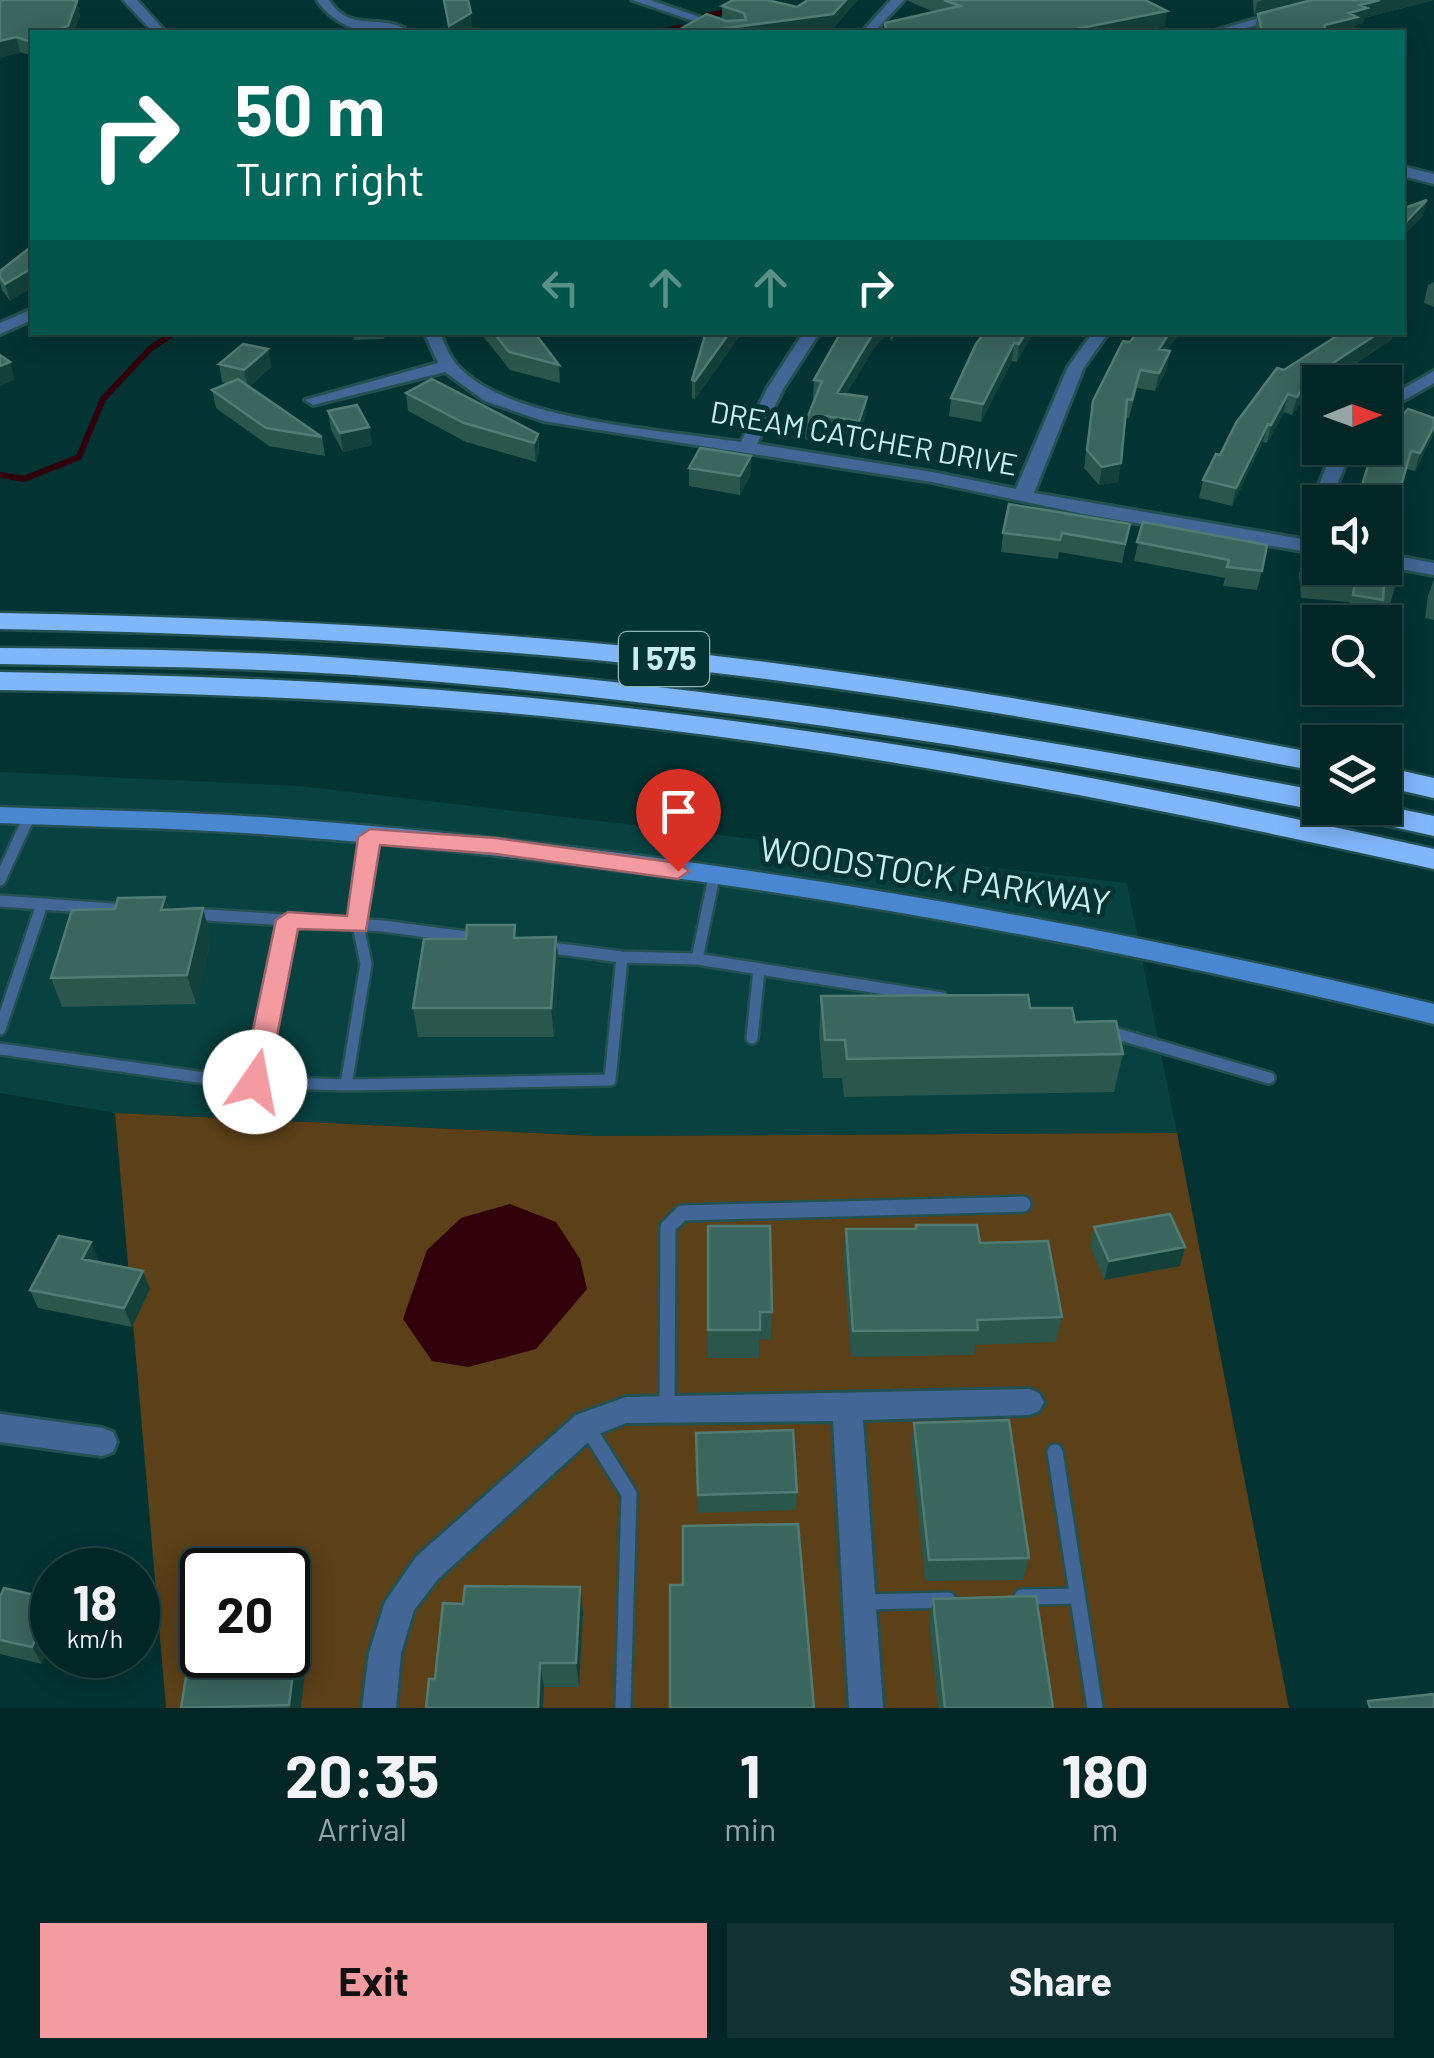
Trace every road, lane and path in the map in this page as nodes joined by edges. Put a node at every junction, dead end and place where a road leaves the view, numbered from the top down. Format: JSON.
{"nodes":[{"id":1,"x":130,"y":0,"type":"edge"},
{"id":2,"x":323,"y":0,"type":"edge"},
{"id":3,"x":638,"y":0,"type":"edge"},
{"id":4,"x":898,"y":0,"type":"edge"},
{"id":5,"x":1289,"y":14,"type":"edge"},
{"id":6,"x":398,"y":28,"type":"dead end"},
{"id":7,"x":158,"y":30,"type":"edge"},
{"id":8,"x":731,"y":30,"type":"edge"},
{"id":9,"x":870,"y":30,"type":"edge"},
{"id":10,"x":1226,"y":30,"type":"edge"},
{"id":11,"x":1405,"y":172,"type":"edge"},
{"id":12,"x":1434,"y":179,"type":"edge"},
{"id":13,"x":30,"y":315,"type":"edge"},
{"id":14,"x":0,"y":328,"type":"edge"},
{"id":15,"x":433,"y":335,"type":"edge"},
{"id":16,"x":810,"y":335,"type":"edge"},
{"id":17,"x":1098,"y":335,"type":"edge"},
{"id":18,"x":448,"y":366,"type":"junction"},
{"id":19,"x":1434,"y":376,"type":"edge"},
{"id":20,"x":1402,"y":396,"type":"edge"},
{"id":21,"x":313,"y":400,"type":"dead end"},
{"id":22,"x":746,"y":449,"type":"junction"},
{"id":23,"x":1024,"y":496,"type":"junction"},
{"id":24,"x":1302,"y":544,"type":"edge"},
{"id":25,"x":1402,"y":563,"type":"edge"},
{"id":26,"x":1434,"y":569,"type":"edge"},
{"id":27,"x":0,"y":621,"type":"edge"},
{"id":28,"x":0,"y":656,"type":"edge"},
{"id":29,"x":0,"y":681,"type":"edge"},
{"id":30,"x":1302,"y":760,"type":"edge"},
{"id":31,"x":1402,"y":781,"type":"edge"},
{"id":32,"x":1434,"y":788,"type":"edge"},
{"id":33,"x":1302,"y":799,"type":"edge"},
{"id":34,"x":0,"y":815,"type":"edge"},
{"id":35,"x":28,"y":817,"type":"junction"},
{"id":36,"x":1402,"y":819,"type":"edge"},
{"id":37,"x":1434,"y":826,"type":"edge"},
{"id":38,"x":370,"y":837,"type":"junction"},
{"id":39,"x":1434,"y":859,"type":"edge"},
{"id":40,"x":714,"y":877,"type":"junction"},
{"id":41,"x":0,"y":880,"type":"edge"},
{"id":42,"x":0,"y":901,"type":"edge"},
{"id":43,"x":42,"y":904,"type":"junction"},
{"id":44,"x":136,"y":910,"type":"edge"},
{"id":45,"x":174,"y":913,"type":"edge"},
{"id":46,"x":288,"y":920,"type":"junction"},
{"id":47,"x":358,"y":925,"type":"junction"},
{"id":48,"x":493,"y":940,"type":"edge"},
{"id":49,"x":530,"y":945,"type":"edge"},
{"id":50,"x":622,"y":957,"type":"junction"},
{"id":51,"x":697,"y":959,"type":"junction"},
{"id":52,"x":760,"y":970,"type":"junction"},
{"id":53,"x":964,"y":1002,"type":"edge"},
{"id":54,"x":1434,"y":1014,"type":"edge"},
{"id":55,"x":1093,"y":1027,"type":"edge"},
{"id":56,"x":0,"y":1028,"type":"edge"},
{"id":57,"x":752,"y":1038,"type":"dead end"},
{"id":58,"x":0,"y":1049,"type":"edge"},
{"id":59,"x":1269,"y":1078,"type":"dead end"},
{"id":60,"x":255,"y":1082,"type":"junction"},
{"id":61,"x":346,"y":1085,"type":"junction"},
{"id":62,"x":1023,"y":1204,"type":"dead end"},
{"id":63,"x":1029,"y":1402,"type":"dead end"},
{"id":64,"x":847,"y":1406,"type":"junction"},
{"id":65,"x":667,"y":1410,"type":"junction"},
{"id":66,"x":586,"y":1425,"type":"junction"},
{"id":67,"x":0,"y":1428,"type":"edge"},
{"id":68,"x":102,"y":1442,"type":"dead end"},
{"id":69,"x":1055,"y":1452,"type":"dead end"},
{"id":70,"x":1078,"y":1596,"type":"junction"},
{"id":71,"x":998,"y":1598,"type":"edge"},
{"id":72,"x":958,"y":1600,"type":"edge"},
{"id":73,"x":859,"y":1602,"type":"junction"},
{"id":74,"x":378,"y":1708,"type":"edge"},
{"id":75,"x":623,"y":1708,"type":"edge"},
{"id":76,"x":866,"y":1708,"type":"edge"},
{"id":77,"x":1095,"y":1708,"type":"edge"}],
"edges":[{"from":1,"to":7,"type":"street"},
{"from":2,"to":6,"type":"street"},
{"from":3,"to":8,"type":"street"},
{"from":4,"to":9,"type":"street"},
{"from":5,"to":10,"type":"street"},
{"from":11,"to":12,"type":"street"},
{"from":13,"to":14,"type":"street"},
{"from":15,"to":18,"type":"street"},
{"from":16,"to":22,"type":"street"},
{"from":17,"to":23,"type":"street"},
{"from":18,"to":21,"type":"street"},
{"from":18,"to":22,"type":"street","name":"DREAM CATCHER DRIVE"},
{"from":19,"to":20,"type":"street"},
{"from":22,"to":23,"type":"street","name":"DREAM CATCHER DRIVE"},
{"from":23,"to":24,"type":"street","name":"DREAM CATCHER DRIVE"},
{"from":25,"to":26,"type":"street"},
{"from":27,"to":30,"type":"highway","number":"I 575"},
{"from":28,"to":33,"type":"highway"},
{"from":29,"to":39,"type":"highway","number":"I 575"},
{"from":31,"to":32,"type":"highway"},
{"from":34,"to":35,"type":"main road","name":"WOODSTOCK PARKWAY"},
{"from":35,"to":38,"type":"main road","name":"WOODSTOCK PARKWAY"},
{"from":35,"to":41,"type":"lane"},
{"from":36,"to":37,"type":"highway"},
{"from":38,"to":40,"type":"main road","name":"WOODSTOCK PARKWAY"},
{"from":38,"to":47,"type":"lane"},
{"from":40,"to":51,"type":"lane"},
{"from":40,"to":54,"type":"main road","name":"WOODSTOCK PARKWAY"},
{"from":42,"to":43,"type":"lane"},
{"from":43,"to":44,"type":"lane"},
{"from":43,"to":56,"type":"lane"},
{"from":45,"to":46,"type":"lane"},
{"from":46,"to":47,"type":"lane"},
{"from":46,"to":60,"type":"lane"},
{"from":47,"to":48,"type":"lane"},
{"from":47,"to":61,"type":"lane"},
{"from":49,"to":50,"type":"lane"},
{"from":50,"to":51,"type":"lane"},
{"from":50,"to":61,"type":"lane"},
{"from":51,"to":52,"type":"lane"},
{"from":52,"to":53,"type":"lane"},
{"from":52,"to":57,"type":"lane"},
{"from":55,"to":59,"type":"lane"},
{"from":58,"to":60,"type":"lane"},
{"from":60,"to":61,"type":"lane"},
{"from":62,"to":65,"type":"lane"},
{"from":63,"to":64,"type":"street"},
{"from":64,"to":65,"type":"street"},
{"from":64,"to":73,"type":"street"},
{"from":65,"to":66,"type":"street"},
{"from":66,"to":74,"type":"street"},
{"from":66,"to":75,"type":"lane"},
{"from":67,"to":68,"type":"street"},
{"from":69,"to":70,"type":"lane"},
{"from":70,"to":71,"type":"lane"},
{"from":70,"to":77,"type":"lane"},
{"from":72,"to":73,"type":"lane"},
{"from":73,"to":76,"type":"street"}]}
